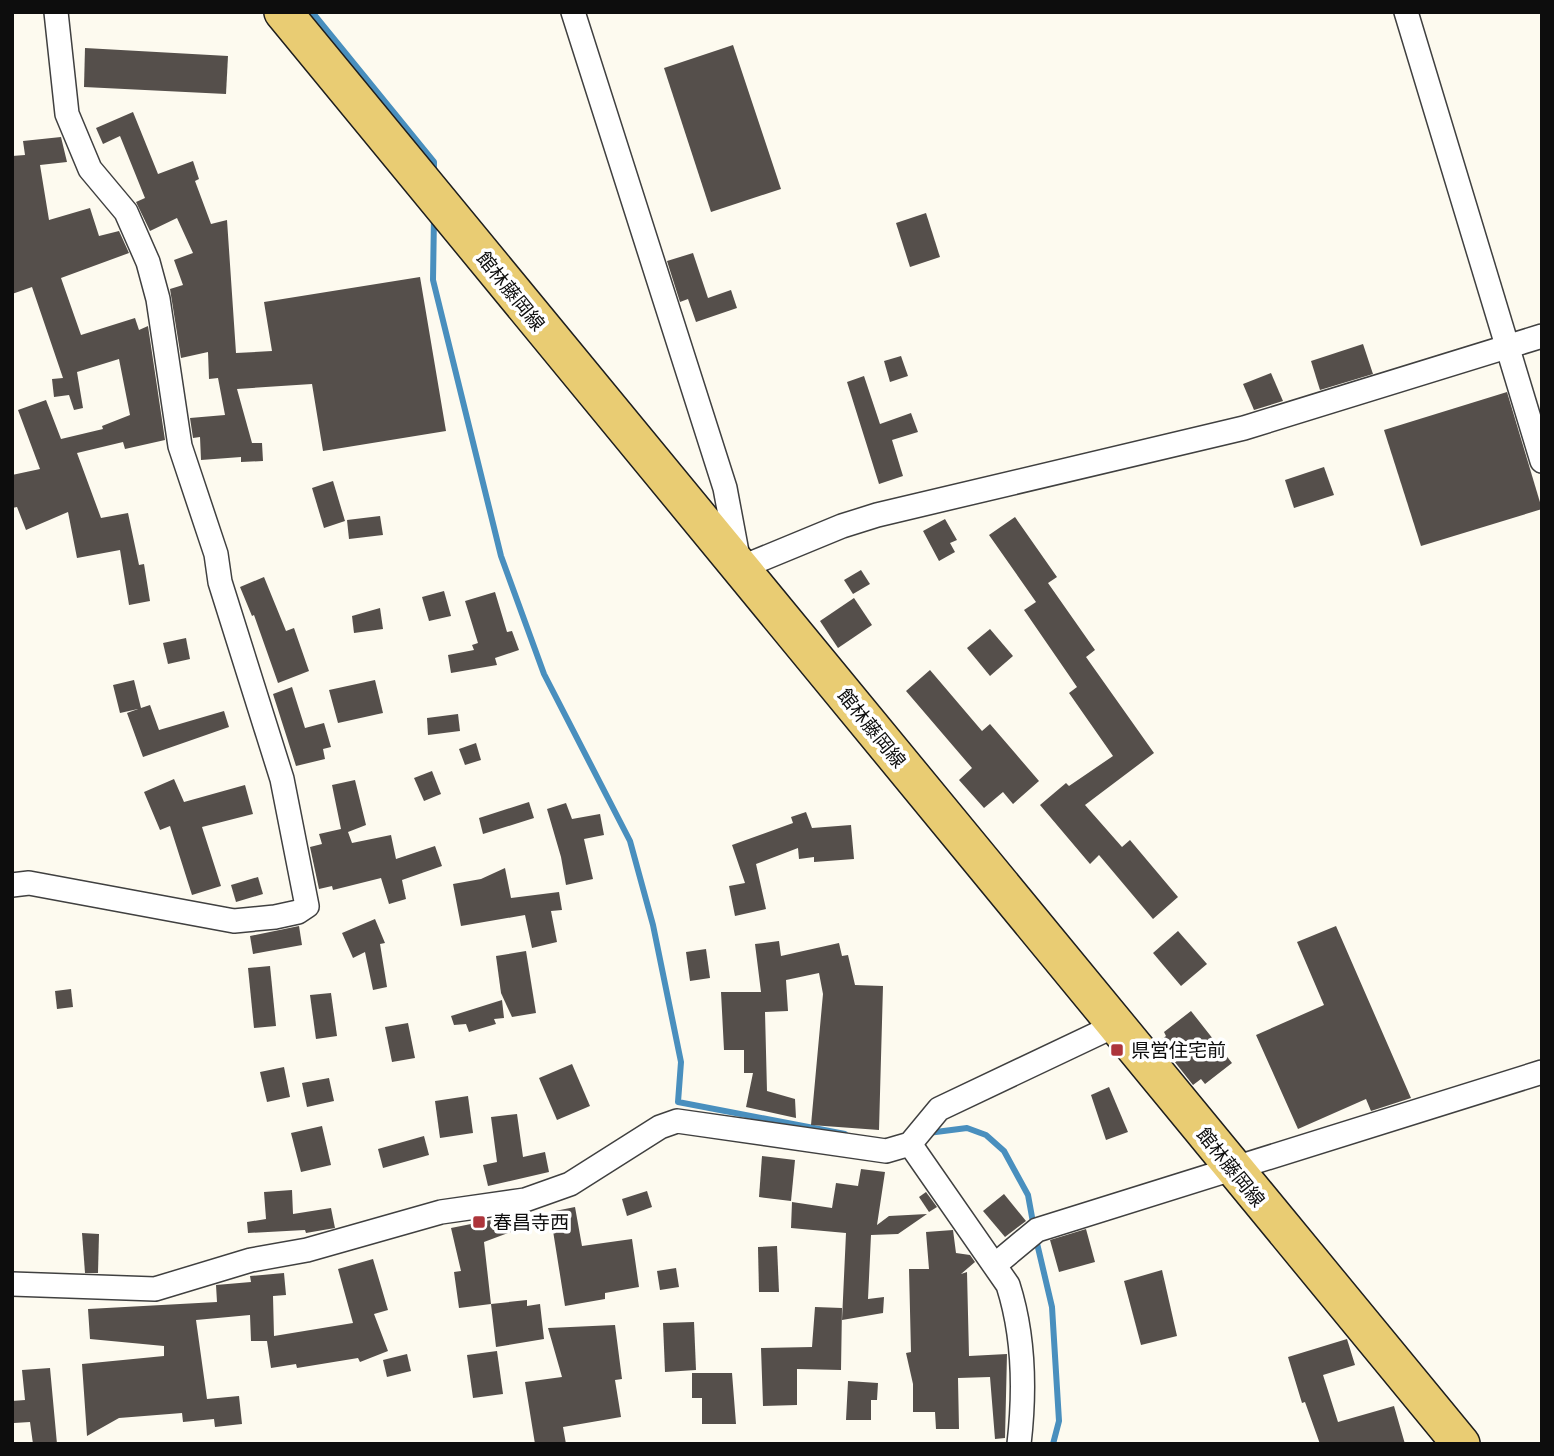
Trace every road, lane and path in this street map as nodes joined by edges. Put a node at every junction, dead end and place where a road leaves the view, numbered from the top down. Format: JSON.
{"nodes":[{"id":1,"x":56,"y":12,"type":"edge"},
{"id":2,"x":283,"y":12,"type":"edge"},
{"id":3,"x":573,"y":12,"type":"edge"},
{"id":4,"x":1413,"y":14,"type":"edge"},
{"id":5,"x":1542,"y":336,"type":"edge"},
{"id":6,"x":1508,"y":347,"type":"junction"},
{"id":7,"x":1542,"y":461,"type":"edge"},
{"id":8,"x":740,"y":568,"type":"junction"},
{"id":9,"x":12,"y":885,"type":"edge"},
{"id":10,"x":1116,"y":1026,"type":"junction"},
{"id":11,"x":1542,"y":1072,"type":"edge"},
{"id":12,"x":910,"y":1144,"type":"junction"},
{"id":13,"x":1234,"y":1170,"type":"junction"},
{"id":14,"x":996,"y":1264,"type":"junction"},
{"id":15,"x":12,"y":1284,"type":"edge"},
{"id":16,"x":1019,"y":1444,"type":"edge"},
{"id":17,"x":1461,"y":1444,"type":"edge"}],
"edges":[{"from":1,"to":9,"type":"street"},
{"from":2,"to":8,"type":"main road","name":"館林藤岡線"},
{"from":3,"to":8,"type":"street"},
{"from":4,"to":6,"type":"street"},
{"from":5,"to":6,"type":"street"},
{"from":6,"to":7,"type":"street"},
{"from":6,"to":8,"type":"street"},
{"from":8,"to":10,"type":"main road","name":"館林藤岡線"},
{"from":10,"to":12,"type":"street"},
{"from":10,"to":13,"type":"main road","name":"館林藤岡線"},
{"from":11,"to":13,"type":"street"},
{"from":12,"to":14,"type":"street"},
{"from":12,"to":15,"type":"street"},
{"from":13,"to":14,"type":"street"},
{"from":13,"to":17,"type":"main road","name":"館林藤岡線"},
{"from":14,"to":16,"type":"street"}]}
